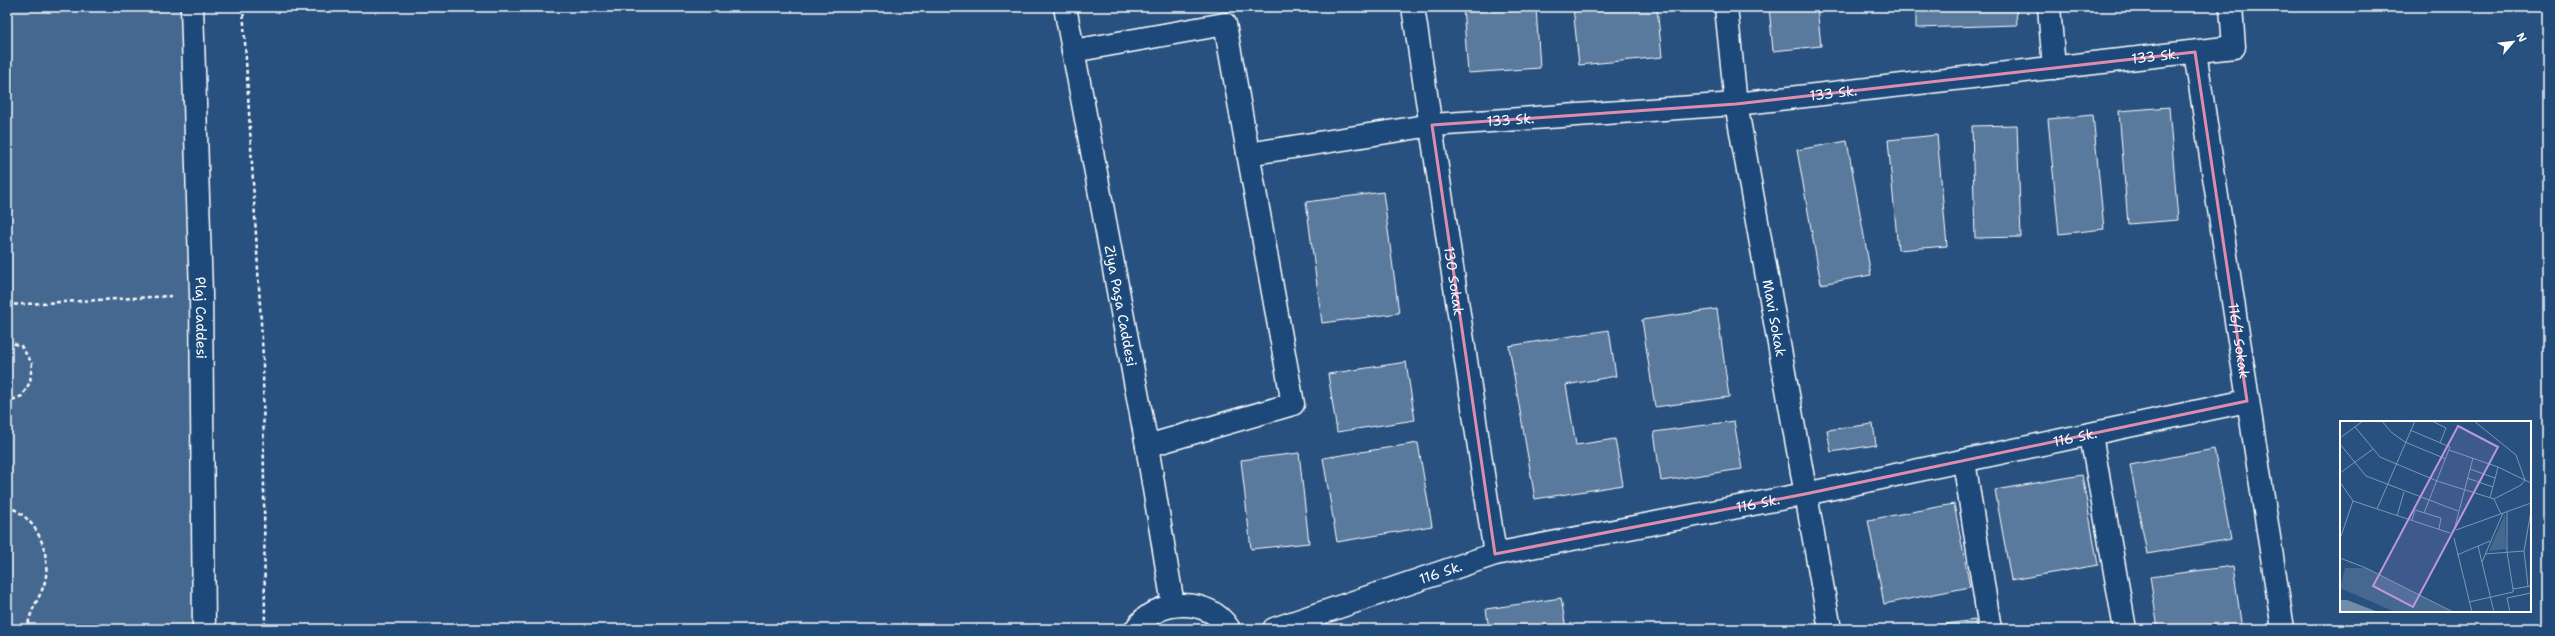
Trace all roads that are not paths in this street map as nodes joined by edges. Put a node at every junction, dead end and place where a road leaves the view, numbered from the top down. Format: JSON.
{"nodes":[{"id":1,"x":192,"y":7,"type":"edge"},
{"id":2,"x":1065,"y":7,"type":"edge"},
{"id":3,"x":1413,"y":7,"type":"edge"},
{"id":4,"x":1726,"y":7,"type":"edge"},
{"id":5,"x":2049,"y":7,"type":"edge"},
{"id":6,"x":2231,"y":7,"type":"edge"},
{"id":7,"x":1073,"y":51,"type":"junction"},
{"id":8,"x":2195,"y":52,"type":"junction"},
{"id":9,"x":2054,"y":68,"type":"junction"},
{"id":10,"x":1736,"y":104,"type":"junction"},
{"id":11,"x":1432,"y":125,"type":"junction"},
{"id":12,"x":1248,"y":154,"type":"junction"},
{"id":13,"x":2247,"y":401,"type":"junction"},
{"id":14,"x":2092,"y":435,"type":"junction"},
{"id":15,"x":1147,"y":446,"type":"junction"},
{"id":16,"x":1964,"y":461,"type":"junction"},
{"id":17,"x":1805,"y":494,"type":"junction"},
{"id":18,"x":1495,"y":554,"type":"junction"},
{"id":19,"x":1173,"y":605,"type":"junction"},
{"id":20,"x":204,"y":629,"type":"edge"},
{"id":21,"x":1136,"y":629,"type":"edge"},
{"id":22,"x":1229,"y":629,"type":"edge"},
{"id":23,"x":1274,"y":629,"type":"edge"},
{"id":24,"x":1830,"y":629,"type":"edge"},
{"id":25,"x":1990,"y":629,"type":"edge"},
{"id":26,"x":2125,"y":629,"type":"edge"},
{"id":27,"x":2283,"y":629,"type":"edge"}],
"edges":[{"from":1,"to":20,"type":"street","name":"Plaj Caddesi"},
{"from":2,"to":7,"type":"street","name":"Ziya Paşa Caddesi"},
{"from":3,"to":11,"type":"street","name":"130 Sokak"},
{"from":4,"to":10,"type":"street","name":"Mavi Sokak"},
{"from":5,"to":9,"type":"street"},
{"from":6,"to":8,"type":"street","name":"133 Sk."},
{"from":7,"to":12,"type":"street"},
{"from":7,"to":15,"type":"street","name":"Ziya Paşa Caddesi"},
{"from":8,"to":9,"type":"street","name":"133 Sk."},
{"from":8,"to":13,"type":"street","name":"116/1 Sokak"},
{"from":9,"to":10,"type":"street","name":"133 Sk."},
{"from":10,"to":11,"type":"street","name":"133 Sk."},
{"from":10,"to":17,"type":"street","name":"Mavi Sokak"},
{"from":11,"to":12,"type":"street","name":"133 Sk."},
{"from":11,"to":18,"type":"street","name":"130 Sokak"},
{"from":12,"to":15,"type":"street"},
{"from":13,"to":14,"type":"street","name":"116 Sk."},
{"from":13,"to":27,"type":"street","name":"116/1 Sokak"},
{"from":14,"to":16,"type":"street","name":"116 Sk."},
{"from":14,"to":26,"type":"street"},
{"from":15,"to":19,"type":"street","name":"Ziya Paşa Caddesi"},
{"from":16,"to":17,"type":"street","name":"116 Sk."},
{"from":16,"to":25,"type":"street"},
{"from":17,"to":18,"type":"street","name":"116 Sk."},
{"from":17,"to":24,"type":"street","name":"Mavi Sokak"},
{"from":18,"to":23,"type":"street","name":"116 Sk."},
{"from":19,"to":21,"type":"street"},
{"from":19,"to":22,"type":"street"}]}
